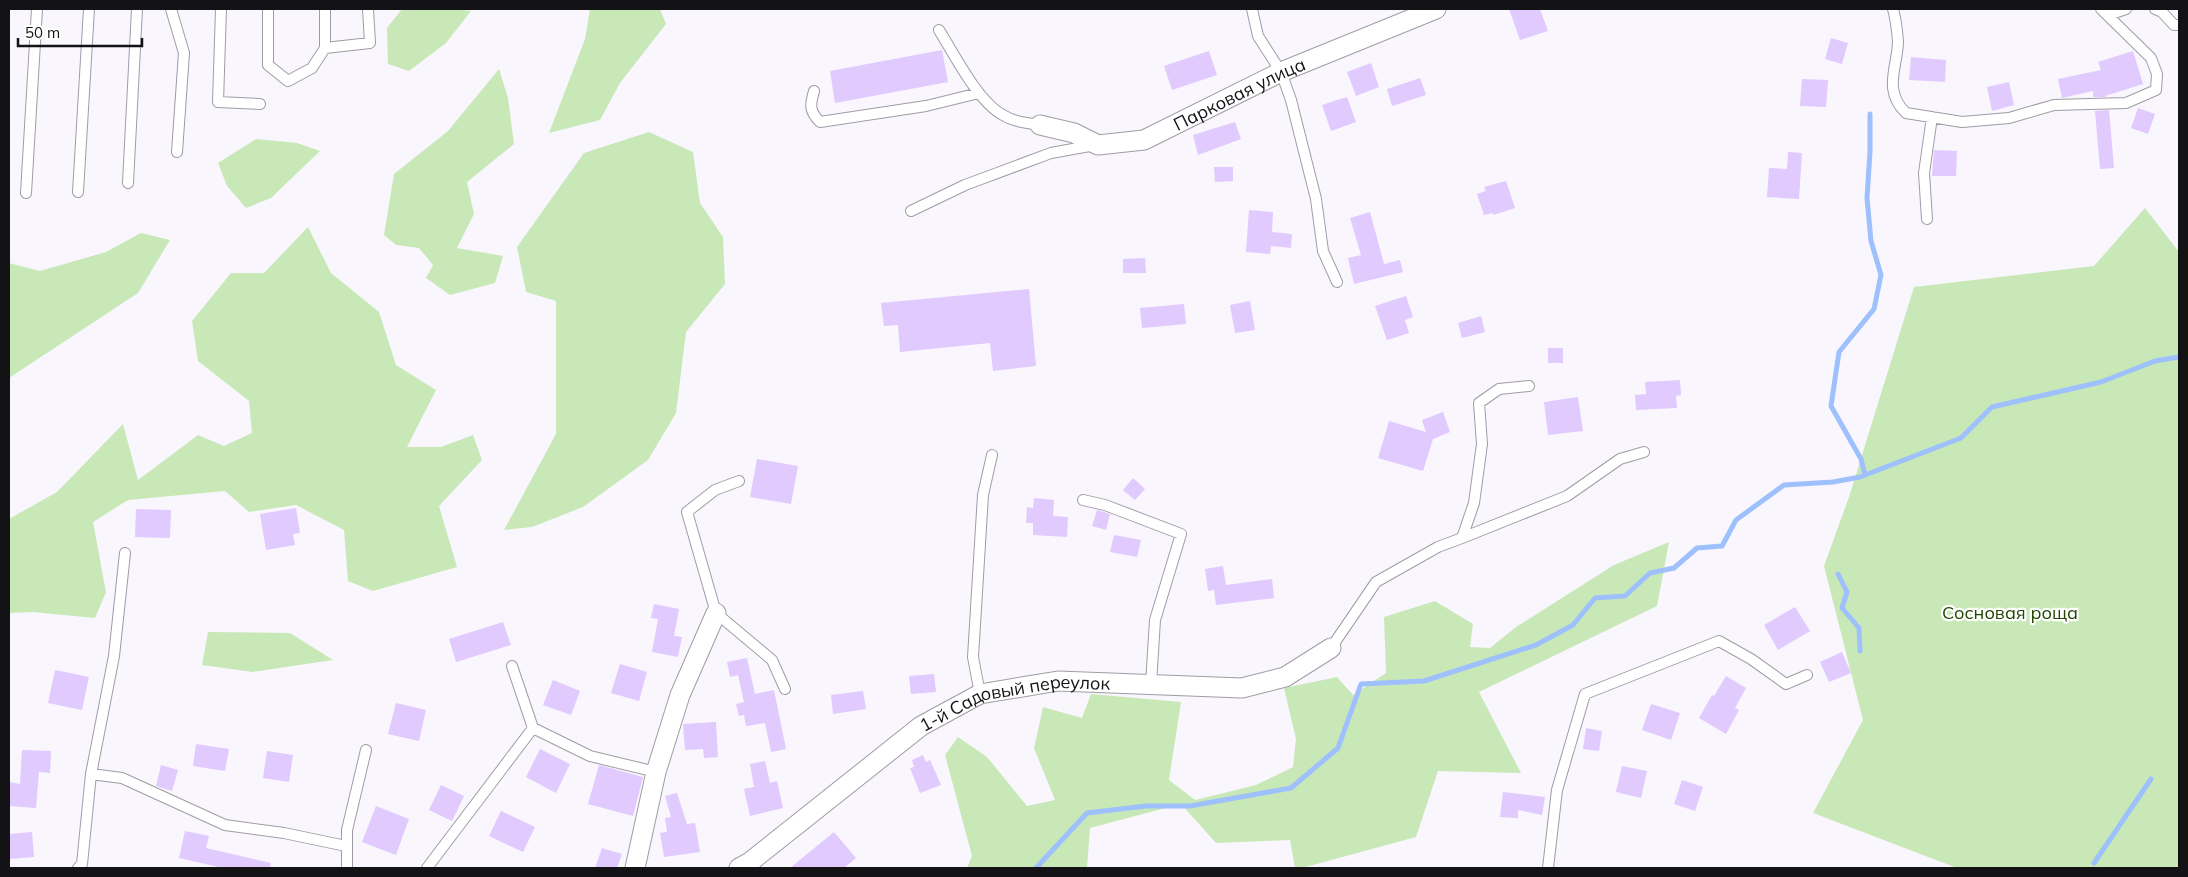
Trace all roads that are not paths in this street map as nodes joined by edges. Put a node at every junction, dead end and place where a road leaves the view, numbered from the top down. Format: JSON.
{"nodes":[{"id":1,"x":38,"y":9,"type":"edge"},
{"id":2,"x":89,"y":9,"type":"edge"},
{"id":3,"x":137,"y":9,"type":"edge"},
{"id":4,"x":171,"y":9,"type":"edge"},
{"id":5,"x":221,"y":9,"type":"edge"},
{"id":6,"x":268,"y":9,"type":"edge"},
{"id":7,"x":325,"y":9,"type":"edge"},
{"id":8,"x":368,"y":9,"type":"edge"},
{"id":9,"x":1252,"y":9,"type":"edge"},
{"id":10,"x":1436,"y":9,"type":"edge"},
{"id":11,"x":1894,"y":9,"type":"edge"},
{"id":12,"x":2126,"y":9,"type":"edge"},
{"id":13,"x":2155,"y":9,"type":"edge"},
{"id":14,"x":2105,"y":12,"type":"edge"},
{"id":15,"x":2179,"y":25,"type":"edge"},
{"id":16,"x":939,"y":30,"type":"dead end"},
{"id":17,"x":325,"y":48,"type":"junction"},
{"id":18,"x":1281,"y":72,"type":"junction"},
{"id":19,"x":814,"y":91,"type":"dead end"},
{"id":20,"x":979,"y":93,"type":"junction"},
{"id":21,"x":260,"y":104,"type":"dead end"},
{"id":22,"x":1932,"y":117,"type":"junction"},
{"id":23,"x":1040,"y":125,"type":"joint"},
{"id":24,"x":1098,"y":145,"type":"junction"},
{"id":25,"x":177,"y":152,"type":"dead end"},
{"id":26,"x":128,"y":183,"type":"dead end"},
{"id":27,"x":78,"y":192,"type":"dead end"},
{"id":28,"x":26,"y":193,"type":"dead end"},
{"id":29,"x":912,"y":211,"type":"dead end"},
{"id":30,"x":1926,"y":219,"type":"dead end"},
{"id":31,"x":1337,"y":282,"type":"dead end"},
{"id":32,"x":1529,"y":386,"type":"dead end"},
{"id":33,"x":1644,"y":452,"type":"dead end"},
{"id":34,"x":992,"y":455,"type":"dead end"},
{"id":35,"x":739,"y":481,"type":"dead end"},
{"id":36,"x":1083,"y":500,"type":"dead end"},
{"id":37,"x":1462,"y":538,"type":"junction"},
{"id":38,"x":125,"y":553,"type":"dead end"},
{"id":39,"x":716,"y":613,"type":"junction"},
{"id":40,"x":1331,"y":648,"type":"joint"},
{"id":41,"x":512,"y":666,"type":"dead end"},
{"id":42,"x":1807,"y":675,"type":"dead end"},
{"id":43,"x":1151,"y":684,"type":"junction"},
{"id":44,"x":785,"y":689,"type":"dead end"},
{"id":45,"x":980,"y":694,"type":"junction"},
{"id":46,"x":533,"y":728,"type":"junction"},
{"id":47,"x":366,"y":750,"type":"dead end"},
{"id":48,"x":656,"y":772,"type":"junction"},
{"id":49,"x":91,"y":774,"type":"junction"},
{"id":50,"x":346,"y":846,"type":"junction"},
{"id":51,"x":78,"y":868,"type":"edge"},
{"id":52,"x":347,"y":868,"type":"edge"},
{"id":53,"x":427,"y":868,"type":"edge"},
{"id":54,"x":635,"y":868,"type":"edge"},
{"id":55,"x":738,"y":868,"type":"edge"},
{"id":56,"x":1548,"y":868,"type":"edge"}],
"edges":[{"from":1,"to":28,"type":"lane"},
{"from":2,"to":27,"type":"lane"},
{"from":3,"to":26,"type":"lane"},
{"from":4,"to":25,"type":"lane"},
{"from":5,"to":21,"type":"lane"},
{"from":6,"to":17,"type":"lane"},
{"from":7,"to":17,"type":"lane"},
{"from":8,"to":17,"type":"lane"},
{"from":9,"to":18,"type":"lane"},
{"from":10,"to":18,"type":"street","name":"Парковая улица"},
{"from":11,"to":22,"type":"lane"},
{"from":12,"to":14,"type":"lane"},
{"from":13,"to":15,"type":"lane"},
{"from":14,"to":22,"type":"lane"},
{"from":16,"to":20,"type":"lane"},
{"from":18,"to":24,"type":"street","name":"Парковая улица"},
{"from":18,"to":31,"type":"lane"},
{"from":19,"to":20,"type":"lane"},
{"from":20,"to":23,"type":"lane"},
{"from":22,"to":30,"type":"lane"},
{"from":23,"to":24,"type":"street"},
{"from":24,"to":29,"type":"lane"},
{"from":32,"to":37,"type":"lane"},
{"from":33,"to":37,"type":"lane"},
{"from":34,"to":45,"type":"lane"},
{"from":35,"to":39,"type":"lane"},
{"from":36,"to":43,"type":"lane"},
{"from":37,"to":40,"type":"lane"},
{"from":38,"to":49,"type":"lane"},
{"from":39,"to":44,"type":"lane"},
{"from":39,"to":48,"type":"street"},
{"from":40,"to":43,"type":"street","name":"1-й Садовый переулок"},
{"from":41,"to":46,"type":"lane"},
{"from":42,"to":56,"type":"lane"},
{"from":43,"to":45,"type":"street","name":"1-й Садовый переулок"},
{"from":45,"to":55,"type":"street","name":"1-й Садовый переулок"},
{"from":46,"to":48,"type":"lane"},
{"from":46,"to":53,"type":"lane"},
{"from":47,"to":50,"type":"lane"},
{"from":48,"to":54,"type":"street"},
{"from":49,"to":50,"type":"lane"},
{"from":49,"to":51,"type":"lane"},
{"from":50,"to":52,"type":"lane"}]}
